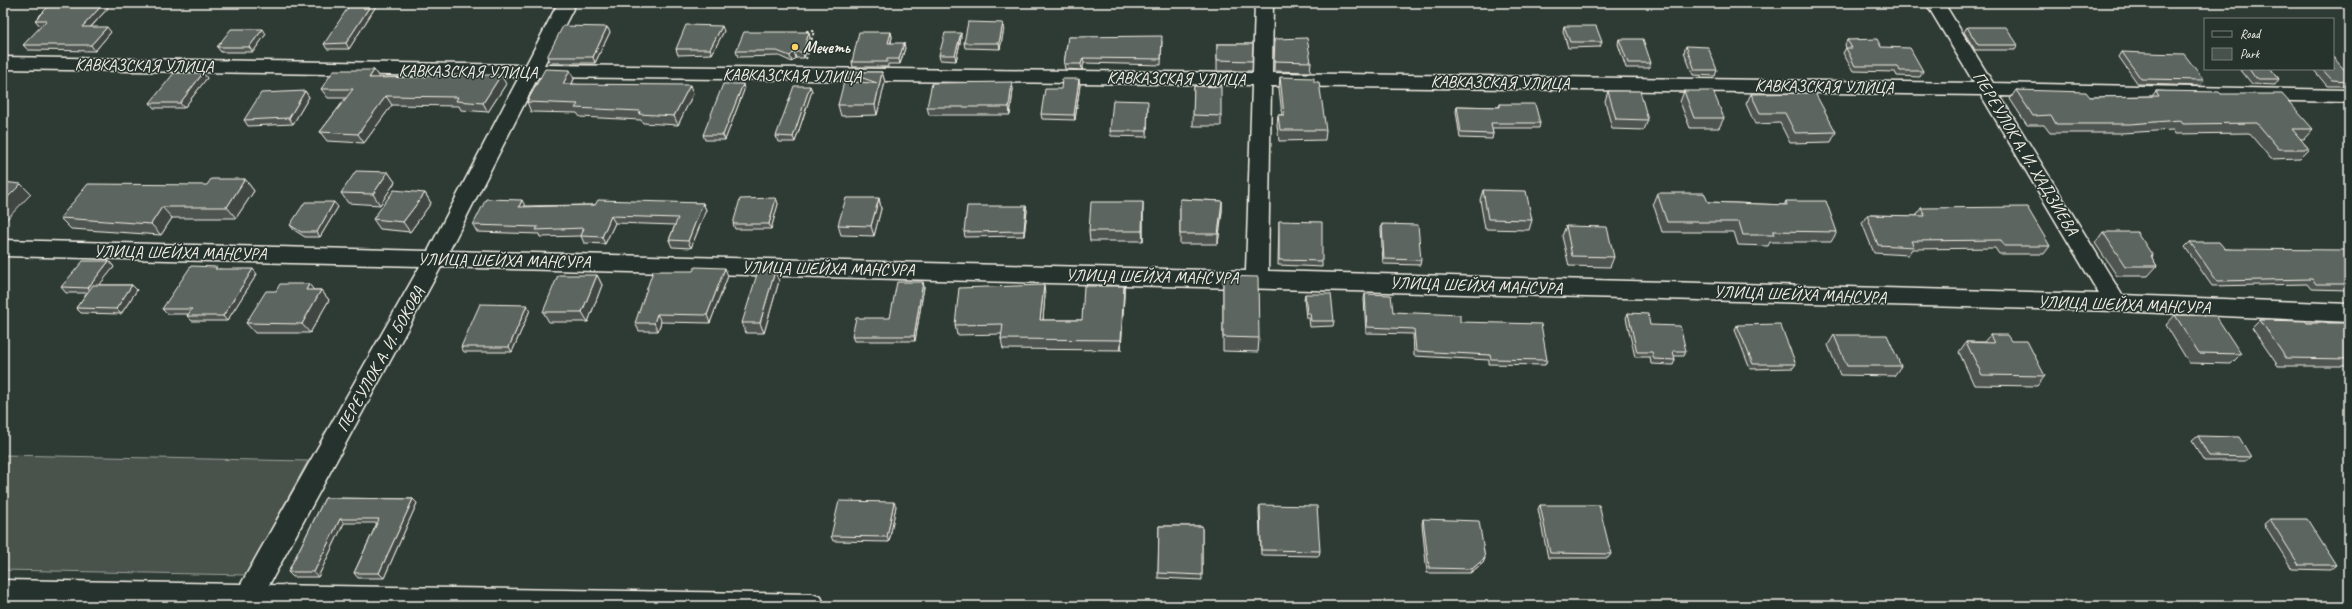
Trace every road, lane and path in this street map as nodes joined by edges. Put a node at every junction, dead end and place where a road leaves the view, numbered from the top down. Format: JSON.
{"nodes":[{"id":1,"x":567,"y":3,"type":"edge"},
{"id":2,"x":1264,"y":3,"type":"edge"},
{"id":3,"x":1934,"y":3,"type":"edge"},
{"id":4,"x":806,"y":31,"type":"edge"},
{"id":5,"x":805,"y":61,"type":"dead end"},
{"id":6,"x":3,"y":62,"type":"edge"},
{"id":7,"x":533,"y":72,"type":"junction"},
{"id":8,"x":1264,"y":79,"type":"junction"},
{"id":9,"x":1988,"y":88,"type":"junction"},
{"id":10,"x":2349,"y":96,"type":"edge"},
{"id":11,"x":3,"y":248,"type":"edge"},
{"id":12,"x":435,"y":258,"type":"junction"},
{"id":13,"x":1257,"y":279,"type":"junction"},
{"id":14,"x":2116,"y":303,"type":"junction"},
{"id":15,"x":2349,"y":313,"type":"edge"},
{"id":16,"x":3,"y":592,"type":"edge"},
{"id":17,"x":246,"y":602,"type":"edge"},
{"id":18,"x":812,"y":606,"type":"edge"}],
"edges":[{"from":1,"to":7,"type":"street","name":"ПЕРЕУЛОК А. И. БОКОВА"},
{"from":2,"to":8,"type":"street"},
{"from":3,"to":9,"type":"street","name":"ПЕРЕУЛОК А. И. ХАДЗИЕВА"},
{"from":4,"to":5,"type":"path"},
{"from":6,"to":7,"type":"street","name":"КАВКАЗСКАЯ УЛИЦА"},
{"from":7,"to":8,"type":"street","name":"КАВКАЗСКАЯ УЛИЦА"},
{"from":7,"to":12,"type":"street","name":"ПЕРЕУЛОК А. И. БОКОВА"},
{"from":8,"to":9,"type":"street","name":"КАВКАЗСКАЯ УЛИЦА"},
{"from":8,"to":13,"type":"street"},
{"from":9,"to":10,"type":"street","name":"КАВКАЗСКАЯ УЛИЦА"},
{"from":9,"to":14,"type":"street","name":"ПЕРЕУЛОК А. И. ХАДЗИЕВА"},
{"from":11,"to":12,"type":"street","name":"УЛИЦА ШЕЙХА МАНСУРА"},
{"from":12,"to":13,"type":"street","name":"УЛИЦА ШЕЙХА МАНСУРА"},
{"from":12,"to":17,"type":"street","name":"ПЕРЕУЛОК А. И. БОКОВА"},
{"from":13,"to":14,"type":"street","name":"УЛИЦА ШЕЙХА МАНСУРА"},
{"from":14,"to":15,"type":"street","name":"УЛИЦА ШЕЙХА МАНСУРА"},
{"from":16,"to":17,"type":"street"},
{"from":17,"to":18,"type":"street"}]}
